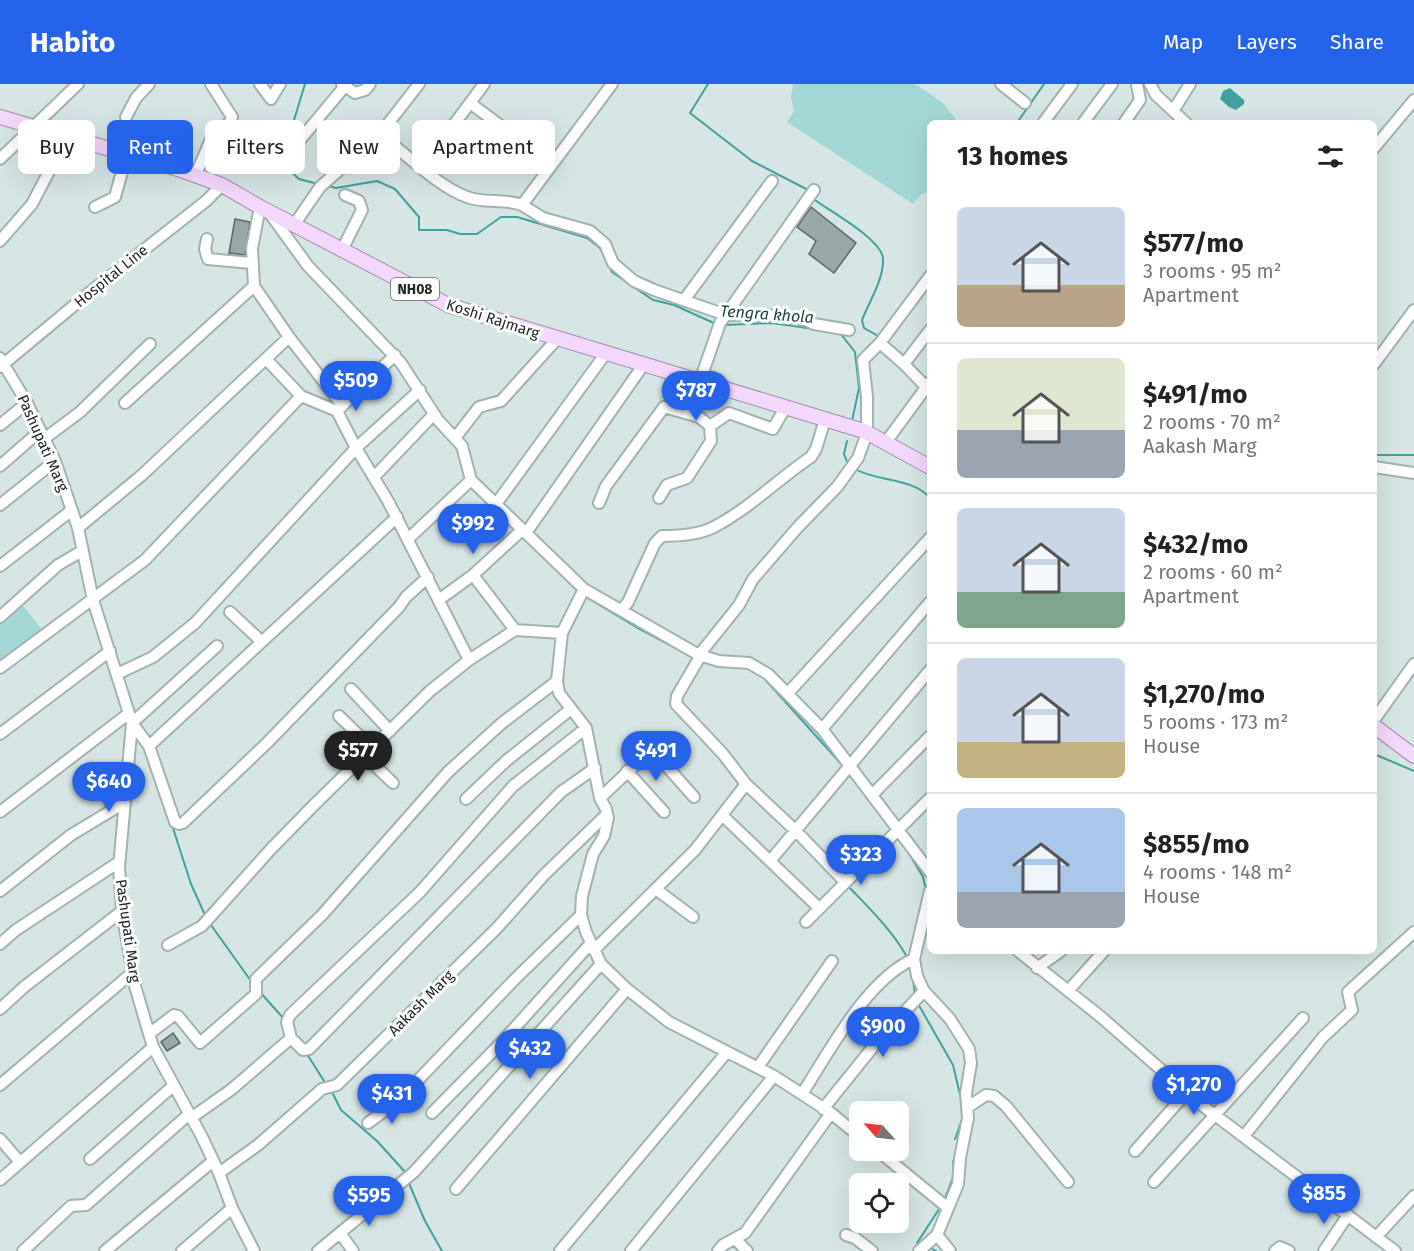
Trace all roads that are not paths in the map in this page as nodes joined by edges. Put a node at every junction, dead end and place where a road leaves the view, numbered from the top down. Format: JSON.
{"nodes":[{"id":1,"x":78,"y":84,"type":"edge"},
{"id":2,"x":148,"y":84,"type":"edge"},
{"id":3,"x":211,"y":84,"type":"edge"},
{"id":4,"x":260,"y":84,"type":"edge"},
{"id":5,"x":280,"y":84,"type":"edge"},
{"id":6,"x":370,"y":84,"type":"edge"},
{"id":7,"x":419,"y":84,"type":"edge"},
{"id":8,"x":484,"y":84,"type":"edge"},
{"id":9,"x":612,"y":84,"type":"edge"},
{"id":10,"x":1001,"y":84,"type":"edge"},
{"id":11,"x":1072,"y":84,"type":"edge"},
{"id":12,"x":1112,"y":84,"type":"edge"},
{"id":13,"x":1139,"y":84,"type":"edge"},
{"id":14,"x":1150,"y":84,"type":"edge"},
{"id":15,"x":1190,"y":84,"type":"edge"},
{"id":16,"x":343,"y":85,"type":"edge"},
{"id":17,"x":1156,"y":95,"type":"junction"},
{"id":18,"x":1140,"y":100,"type":"junction"},
{"id":19,"x":1414,"y":100,"type":"edge"},
{"id":20,"x":470,"y":103,"type":"junction"},
{"id":21,"x":1025,"y":103,"type":"dead end"},
{"id":22,"x":0,"y":117,"type":"edge"},
{"id":23,"x":126,"y":117,"type":"dead end"},
{"id":24,"x":1179,"y":119,"type":"edge"},
{"id":25,"x":41,"y":120,"type":"edge"},
{"id":26,"x":391,"y":120,"type":"edge"},
{"id":27,"x":457,"y":120,"type":"edge"},
{"id":28,"x":493,"y":120,"type":"edge"},
{"id":29,"x":1045,"y":120,"type":"edge"},
{"id":30,"x":1085,"y":120,"type":"edge"},
{"id":31,"x":1126,"y":120,"type":"edge"},
{"id":32,"x":18,"y":123,"type":"edge"},
{"id":33,"x":305,"y":134,"type":"edge"},
{"id":34,"x":18,"y":142,"type":"edge"},
{"id":35,"x":1377,"y":144,"type":"edge"},
{"id":36,"x":400,"y":150,"type":"edge"},
{"id":37,"x":0,"y":159,"type":"edge"},
{"id":38,"x":412,"y":159,"type":"edge"},
{"id":39,"x":555,"y":160,"type":"edge"},
{"id":40,"x":193,"y":173,"type":"edge"},
{"id":41,"x":48,"y":174,"type":"edge"},
{"id":42,"x":121,"y":174,"type":"edge"},
{"id":43,"x":196,"y":174,"type":"junction"},
{"id":44,"x":334,"y":174,"type":"edge"},
{"id":45,"x":432,"y":174,"type":"edge"},
{"id":46,"x":545,"y":174,"type":"edge"},
{"id":47,"x":772,"y":181,"type":"dead end"},
{"id":48,"x":222,"y":185,"type":"junction"},
{"id":49,"x":814,"y":190,"type":"dead end"},
{"id":50,"x":345,"y":195,"type":"dead end"},
{"id":51,"x":522,"y":205,"type":"junction"},
{"id":52,"x":95,"y":207,"type":"dead end"},
{"id":53,"x":264,"y":209,"type":"junction"},
{"id":54,"x":294,"y":225,"type":"junction"},
{"id":55,"x":207,"y":239,"type":"dead end"},
{"id":56,"x":0,"y":241,"type":"edge"},
{"id":57,"x":342,"y":250,"type":"junction"},
{"id":58,"x":251,"y":263,"type":"junction"},
{"id":59,"x":927,"y":280,"type":"edge"},
{"id":60,"x":254,"y":286,"type":"junction"},
{"id":61,"x":684,"y":300,"type":"junction"},
{"id":62,"x":1414,"y":310,"type":"edge"},
{"id":63,"x":721,"y":323,"type":"junction"},
{"id":64,"x":849,"y":330,"type":"dead end"},
{"id":65,"x":927,"y":334,"type":"edge"},
{"id":66,"x":289,"y":337,"type":"junction"},
{"id":67,"x":884,"y":338,"type":"junction"},
{"id":68,"x":557,"y":339,"type":"junction"},
{"id":69,"x":150,"y":344,"type":"dead end"},
{"id":70,"x":606,"y":353,"type":"junction"},
{"id":71,"x":395,"y":355,"type":"junction"},
{"id":72,"x":266,"y":358,"type":"junction"},
{"id":73,"x":908,"y":359,"type":"junction"},
{"id":74,"x":1377,"y":360,"type":"edge"},
{"id":75,"x":1,"y":363,"type":"edge"},
{"id":76,"x":644,"y":364,"type":"junction"},
{"id":77,"x":700,"y":381,"type":"junction"},
{"id":78,"x":927,"y":383,"type":"edge"},
{"id":79,"x":927,"y":389,"type":"edge"},
{"id":80,"x":420,"y":390,"type":"junction"},
{"id":81,"x":301,"y":396,"type":"junction"},
{"id":82,"x":27,"y":403,"type":"junction"},
{"id":83,"x":125,"y":403,"type":"dead end"},
{"id":84,"x":340,"y":408,"type":"junction"},
{"id":85,"x":785,"y":408,"type":"junction"},
{"id":86,"x":434,"y":414,"type":"junction"},
{"id":87,"x":825,"y":420,"type":"junction"},
{"id":88,"x":0,"y":425,"type":"edge"},
{"id":89,"x":710,"y":426,"type":"junction"},
{"id":90,"x":866,"y":432,"type":"junction"},
{"id":91,"x":42,"y":435,"type":"junction"},
{"id":92,"x":455,"y":438,"type":"junction"},
{"id":93,"x":886,"y":442,"type":"junction"},
{"id":94,"x":356,"y":447,"type":"junction"},
{"id":95,"x":55,"y":461,"type":"junction"},
{"id":96,"x":927,"y":461,"type":"edge"},
{"id":97,"x":0,"y":466,"type":"edge"},
{"id":98,"x":1377,"y":467,"type":"edge"},
{"id":99,"x":1414,"y":473,"type":"edge"},
{"id":100,"x":374,"y":477,"type":"junction"},
{"id":101,"x":471,"y":480,"type":"junction"},
{"id":102,"x":659,"y":498,"type":"dead end"},
{"id":103,"x":599,"y":503,"type":"dead end"},
{"id":104,"x":496,"y":504,"type":"junction"},
{"id":105,"x":0,"y":505,"type":"edge"},
{"id":106,"x":72,"y":510,"type":"junction"},
{"id":107,"x":397,"y":517,"type":"junction"},
{"id":108,"x":78,"y":528,"type":"junction"},
{"id":109,"x":524,"y":531,"type":"junction"},
{"id":110,"x":408,"y":539,"type":"junction"},
{"id":111,"x":927,"y":541,"type":"edge"},
{"id":112,"x":82,"y":551,"type":"junction"},
{"id":113,"x":0,"y":566,"type":"edge"},
{"id":114,"x":473,"y":575,"type":"junction"},
{"id":115,"x":428,"y":577,"type":"junction"},
{"id":116,"x":584,"y":589,"type":"junction"},
{"id":117,"x":93,"y":600,"type":"junction"},
{"id":118,"x":440,"y":600,"type":"junction"},
{"id":119,"x":927,"y":606,"type":"edge"},
{"id":120,"x":622,"y":610,"type":"junction"},
{"id":121,"x":230,"y":612,"type":"dead end"},
{"id":122,"x":0,"y":616,"type":"edge"},
{"id":123,"x":515,"y":630,"type":"junction"},
{"id":124,"x":562,"y":633,"type":"junction"},
{"id":125,"x":261,"y":641,"type":"junction"},
{"id":126,"x":217,"y":646,"type":"dead end"},
{"id":127,"x":110,"y":651,"type":"junction"},
{"id":128,"x":700,"y":655,"type":"junction"},
{"id":129,"x":469,"y":660,"type":"junction"},
{"id":130,"x":1414,"y":664,"type":"edge"},
{"id":131,"x":0,"y":668,"type":"edge"},
{"id":132,"x":117,"y":674,"type":"junction"},
{"id":133,"x":927,"y":674,"type":"edge"},
{"id":134,"x":557,"y":681,"type":"junction"},
{"id":135,"x":351,"y":688,"type":"dead end"},
{"id":136,"x":788,"y":693,"type":"junction"},
{"id":137,"x":571,"y":709,"type":"junction"},
{"id":138,"x":339,"y":716,"type":"dead end"},
{"id":139,"x":1377,"y":716,"type":"edge"},
{"id":140,"x":130,"y":718,"type":"junction"},
{"id":141,"x":586,"y":728,"type":"junction"},
{"id":142,"x":1377,"y":728,"type":"edge"},
{"id":143,"x":822,"y":729,"type":"junction"},
{"id":144,"x":390,"y":731,"type":"junction"},
{"id":145,"x":0,"y":734,"type":"edge"},
{"id":146,"x":927,"y":739,"type":"edge"},
{"id":147,"x":149,"y":746,"type":"junction"},
{"id":148,"x":369,"y":752,"type":"junction"},
{"id":149,"x":1414,"y":756,"type":"edge"},
{"id":150,"x":850,"y":766,"type":"junction"},
{"id":151,"x":595,"y":768,"type":"junction"},
{"id":152,"x":627,"y":771,"type":"junction"},
{"id":153,"x":393,"y":783,"type":"dead end"},
{"id":154,"x":746,"y":783,"type":"junction"},
{"id":155,"x":873,"y":794,"type":"junction"},
{"id":156,"x":694,"y":797,"type":"dead end"},
{"id":157,"x":600,"y":798,"type":"junction"},
{"id":158,"x":466,"y":799,"type":"dead end"},
{"id":159,"x":927,"y":801,"type":"edge"},
{"id":160,"x":124,"y":803,"type":"junction"},
{"id":161,"x":0,"y":812,"type":"edge"},
{"id":162,"x":664,"y":812,"type":"dead end"},
{"id":163,"x":607,"y":814,"type":"junction"},
{"id":164,"x":722,"y":815,"type":"junction"},
{"id":165,"x":796,"y":831,"type":"junction"},
{"id":166,"x":899,"y":832,"type":"junction"},
{"id":167,"x":770,"y":861,"type":"junction"},
{"id":168,"x":119,"y":862,"type":"junction"},
{"id":169,"x":927,"y":868,"type":"edge"},
{"id":170,"x":845,"y":882,"type":"junction"},
{"id":171,"x":657,"y":890,"type":"junction"},
{"id":172,"x":0,"y":891,"type":"edge"},
{"id":173,"x":927,"y":904,"type":"edge"},
{"id":174,"x":819,"y":908,"type":"junction"},
{"id":175,"x":122,"y":911,"type":"junction"},
{"id":176,"x":581,"y":915,"type":"junction"},
{"id":177,"x":693,"y":917,"type":"dead end"},
{"id":178,"x":806,"y":922,"type":"dead end"},
{"id":179,"x":1414,"y":932,"type":"edge"},
{"id":180,"x":0,"y":944,"type":"edge"},
{"id":181,"x":168,"y":945,"type":"dead end"},
{"id":182,"x":593,"y":947,"type":"junction"},
{"id":183,"x":1021,"y":954,"type":"edge"},
{"id":184,"x":1057,"y":954,"type":"edge"},
{"id":185,"x":1101,"y":954,"type":"edge"},
{"id":186,"x":914,"y":959,"type":"junction"},
{"id":187,"x":832,"y":961,"type":"dead end"},
{"id":188,"x":601,"y":964,"type":"junction"},
{"id":189,"x":1037,"y":968,"type":"junction"},
{"id":190,"x":133,"y":972,"type":"junction"},
{"id":191,"x":627,"y":989,"type":"junction"},
{"id":192,"x":924,"y":991,"type":"junction"},
{"id":193,"x":1068,"y":992,"type":"junction"},
{"id":194,"x":0,"y":1009,"type":"edge"},
{"id":195,"x":1303,"y":1018,"type":"dead end"},
{"id":196,"x":149,"y":1035,"type":"junction"},
{"id":197,"x":291,"y":1038,"type":"junction"},
{"id":198,"x":153,"y":1047,"type":"junction"},
{"id":199,"x":727,"y":1052,"type":"junction"},
{"id":200,"x":758,"y":1067,"type":"junction"},
{"id":201,"x":774,"y":1076,"type":"junction"},
{"id":202,"x":0,"y":1085,"type":"edge"},
{"id":203,"x":173,"y":1086,"type":"junction"},
{"id":204,"x":1187,"y":1092,"type":"junction"},
{"id":205,"x":802,"y":1094,"type":"junction"},
{"id":206,"x":968,"y":1107,"type":"junction"},
{"id":207,"x":827,"y":1111,"type":"junction"},
{"id":208,"x":432,"y":1113,"type":"dead end"},
{"id":209,"x":1216,"y":1115,"type":"junction"},
{"id":210,"x":189,"y":1117,"type":"junction"},
{"id":211,"x":368,"y":1123,"type":"dead end"},
{"id":212,"x":849,"y":1128,"type":"edge"},
{"id":213,"x":1244,"y":1136,"type":"junction"},
{"id":214,"x":0,"y":1139,"type":"edge"},
{"id":215,"x":1135,"y":1151,"type":"dead end"},
{"id":216,"x":90,"y":1159,"type":"dead end"},
{"id":217,"x":213,"y":1161,"type":"junction"},
{"id":218,"x":890,"y":1161,"type":"edge"},
{"id":219,"x":20,"y":1162,"type":"junction"},
{"id":220,"x":219,"y":1173,"type":"junction"},
{"id":221,"x":0,"y":1180,"type":"edge"},
{"id":222,"x":1068,"y":1182,"type":"dead end"},
{"id":223,"x":1154,"y":1182,"type":"dead end"},
{"id":224,"x":456,"y":1189,"type":"dead end"},
{"id":225,"x":1414,"y":1196,"type":"edge"},
{"id":226,"x":232,"y":1208,"type":"junction"},
{"id":227,"x":948,"y":1208,"type":"junction"},
{"id":228,"x":1348,"y":1215,"type":"junction"},
{"id":229,"x":340,"y":1233,"type":"junction"},
{"id":230,"x":846,"y":1234,"type":"dead end"},
{"id":231,"x":1376,"y":1237,"type":"junction"},
{"id":232,"x":935,"y":1238,"type":"junction"},
{"id":233,"x":736,"y":1240,"type":"junction"},
{"id":234,"x":111,"y":1249,"type":"edge"},
{"id":235,"x":23,"y":1251,"type":"edge"},
{"id":236,"x":182,"y":1251,"type":"edge"},
{"id":237,"x":254,"y":1251,"type":"edge"},
{"id":238,"x":318,"y":1251,"type":"edge"},
{"id":239,"x":353,"y":1251,"type":"edge"},
{"id":240,"x":560,"y":1251,"type":"edge"},
{"id":241,"x":631,"y":1251,"type":"edge"},
{"id":242,"x":718,"y":1251,"type":"edge"},
{"id":243,"x":747,"y":1251,"type":"edge"},
{"id":244,"x":872,"y":1251,"type":"edge"},
{"id":245,"x":919,"y":1251,"type":"edge"},
{"id":246,"x":950,"y":1251,"type":"edge"},
{"id":247,"x":1275,"y":1251,"type":"edge"},
{"id":248,"x":1289,"y":1251,"type":"edge"},
{"id":249,"x":1324,"y":1251,"type":"edge"},
{"id":250,"x":1395,"y":1251,"type":"edge"}],
"edges":[{"from":1,"to":25,"type":"street"},
{"from":2,"to":23,"type":"street"},
{"from":3,"to":43,"type":"street"},
{"from":4,"to":5,"type":"street"},
{"from":6,"to":16,"type":"street"},
{"from":7,"to":26,"type":"street"},
{"from":8,"to":20,"type":"street"},
{"from":9,"to":39,"type":"street"},
{"from":10,"to":21,"type":"street"},
{"from":11,"to":29,"type":"street"},
{"from":12,"to":30,"type":"street"},
{"from":13,"to":18,"type":"street"},
{"from":14,"to":17,"type":"street"},
{"from":15,"to":24,"type":"street"},
{"from":16,"to":33,"type":"street"},
{"from":17,"to":18,"type":"street"},
{"from":17,"to":24,"type":"street"},
{"from":18,"to":31,"type":"street"},
{"from":19,"to":35,"type":"street"},
{"from":20,"to":27,"type":"street"},
{"from":20,"to":28,"type":"street"},
{"from":22,"to":32,"type":"main road","name":"Koshi Rajmarg","number":"NH08"},
{"from":34,"to":37,"type":"street"},
{"from":36,"to":38,"type":"street"},
{"from":40,"to":43,"type":"main road","name":"Koshi Rajmarg","number":"NH08"},
{"from":41,"to":56,"type":"street"},
{"from":42,"to":52,"type":"street"},
{"from":43,"to":48,"type":"main road","name":"Koshi Rajmarg","number":"NH08"},
{"from":44,"to":54,"type":"street"},
{"from":45,"to":51,"type":"street"},
{"from":46,"to":51,"type":"street"},
{"from":47,"to":61,"type":"street"},
{"from":48,"to":53,"type":"main road","name":"Koshi Rajmarg","number":"NH08"},
{"from":48,"to":75,"type":"street","name":"Hospital Line"},
{"from":49,"to":63,"type":"street"},
{"from":50,"to":57,"type":"street"},
{"from":51,"to":61,"type":"street"},
{"from":53,"to":54,"type":"main road","name":"Koshi Rajmarg","number":"NH08"},
{"from":53,"to":58,"type":"street"},
{"from":53,"to":71,"type":"street"},
{"from":54,"to":57,"type":"main road","name":"Koshi Rajmarg","number":"NH08"},
{"from":55,"to":58,"type":"street"},
{"from":57,"to":68,"type":"main road","name":"Koshi Rajmarg","number":"NH08"},
{"from":58,"to":60,"type":"street"},
{"from":59,"to":67,"type":"street"},
{"from":60,"to":66,"type":"street"},
{"from":60,"to":83,"type":"street"},
{"from":61,"to":63,"type":"street"},
{"from":62,"to":74,"type":"street"},
{"from":63,"to":64,"type":"street"},
{"from":63,"to":77,"type":"street"},
{"from":65,"to":73,"type":"street"},
{"from":66,"to":72,"type":"street"},
{"from":66,"to":84,"type":"street"},
{"from":67,"to":73,"type":"street"},
{"from":67,"to":90,"type":"street"},
{"from":68,"to":70,"type":"main road","name":"Koshi Rajmarg","number":"NH08"},
{"from":68,"to":92,"type":"street"},
{"from":69,"to":91,"type":"street"},
{"from":70,"to":76,"type":"main road","name":"Koshi Rajmarg","number":"NH08"},
{"from":70,"to":104,"type":"street"},
{"from":71,"to":80,"type":"street"},
{"from":71,"to":84,"type":"street"},
{"from":72,"to":81,"type":"street"},
{"from":72,"to":108,"type":"street"},
{"from":73,"to":78,"type":"street"},
{"from":75,"to":82,"type":"street","name":"Pashupati Marg"},
{"from":76,"to":77,"type":"main road","name":"Koshi Rajmarg","number":"NH08"},
{"from":76,"to":109,"type":"street"},
{"from":77,"to":85,"type":"main road","name":"Koshi Rajmarg","number":"NH08"},
{"from":79,"to":93,"type":"street"},
{"from":80,"to":86,"type":"street"},
{"from":80,"to":94,"type":"street"},
{"from":81,"to":84,"type":"street"},
{"from":81,"to":117,"type":"street"},
{"from":82,"to":88,"type":"street"},
{"from":82,"to":91,"type":"street","name":"Pashupati Marg"},
{"from":84,"to":94,"type":"street"},
{"from":85,"to":87,"type":"main road","name":"Koshi Rajmarg","number":"NH08"},
{"from":85,"to":89,"type":"street"},
{"from":86,"to":92,"type":"street"},
{"from":86,"to":100,"type":"street"},
{"from":87,"to":90,"type":"main road","name":"Koshi Rajmarg","number":"NH08"},
{"from":87,"to":120,"type":"street"},
{"from":89,"to":102,"type":"street"},
{"from":89,"to":103,"type":"street"},
{"from":90,"to":93,"type":"main road","name":"Koshi Rajmarg","number":"NH08"},
{"from":90,"to":128,"type":"street"},
{"from":91,"to":95,"type":"street","name":"Pashupati Marg"},
{"from":91,"to":97,"type":"street"},
{"from":92,"to":101,"type":"street"},
{"from":93,"to":96,"type":"main road","name":"Koshi Rajmarg","number":"NH08"},
{"from":94,"to":100,"type":"street"},
{"from":94,"to":132,"type":"street"},
{"from":95,"to":105,"type":"street"},
{"from":95,"to":106,"type":"street","name":"Pashupati Marg"},
{"from":98,"to":99,"type":"street"},
{"from":100,"to":107,"type":"street"},
{"from":101,"to":104,"type":"street"},
{"from":101,"to":110,"type":"street"},
{"from":104,"to":109,"type":"street"},
{"from":106,"to":108,"type":"street","name":"Pashupati Marg"},
{"from":106,"to":113,"type":"street"},
{"from":107,"to":110,"type":"street"},
{"from":107,"to":125,"type":"street"},
{"from":108,"to":112,"type":"street","name":"Pashupati Marg"},
{"from":109,"to":114,"type":"street"},
{"from":109,"to":116,"type":"street"},
{"from":110,"to":115,"type":"street"},
{"from":111,"to":136,"type":"street"},
{"from":112,"to":117,"type":"street","name":"Pashupati Marg"},
{"from":112,"to":122,"type":"street"},
{"from":114,"to":118,"type":"street"},
{"from":114,"to":123,"type":"street"},
{"from":115,"to":118,"type":"street"},
{"from":115,"to":147,"type":"street"},
{"from":116,"to":120,"type":"street"},
{"from":116,"to":124,"type":"street"},
{"from":117,"to":127,"type":"street","name":"Pashupati Marg"},
{"from":117,"to":131,"type":"street"},
{"from":118,"to":129,"type":"street"},
{"from":119,"to":143,"type":"street"},
{"from":120,"to":128,"type":"street"},
{"from":121,"to":125,"type":"street"},
{"from":123,"to":124,"type":"street"},
{"from":123,"to":129,"type":"street"},
{"from":124,"to":134,"type":"street"},
{"from":125,"to":147,"type":"street"},
{"from":126,"to":140,"type":"street"},
{"from":127,"to":132,"type":"street","name":"Pashupati Marg"},
{"from":127,"to":145,"type":"street"},
{"from":128,"to":136,"type":"street"},
{"from":128,"to":154,"type":"street"},
{"from":129,"to":144,"type":"street"},
{"from":130,"to":139,"type":"street"},
{"from":132,"to":140,"type":"street","name":"Pashupati Marg"},
{"from":133,"to":150,"type":"street"},
{"from":134,"to":137,"type":"street"},
{"from":134,"to":196,"type":"street"},
{"from":135,"to":144,"type":"street"},
{"from":136,"to":143,"type":"street"},
{"from":137,"to":141,"type":"street"},
{"from":137,"to":158,"type":"street"},
{"from":138,"to":148,"type":"street"},
{"from":140,"to":147,"type":"street"},
{"from":140,"to":160,"type":"street","name":"Pashupati Marg"},
{"from":140,"to":161,"type":"street"},
{"from":141,"to":151,"type":"street"},
{"from":141,"to":197,"type":"street"},
{"from":142,"to":149,"type":"main road"},
{"from":143,"to":150,"type":"street"},
{"from":144,"to":148,"type":"street"},
{"from":146,"to":155,"type":"street"},
{"from":148,"to":153,"type":"street"},
{"from":148,"to":181,"type":"street"},
{"from":150,"to":155,"type":"street"},
{"from":150,"to":165,"type":"street"},
{"from":151,"to":157,"type":"street"},
{"from":151,"to":197,"type":"street"},
{"from":152,"to":156,"type":"street"},
{"from":152,"to":157,"type":"street"},
{"from":152,"to":162,"type":"street"},
{"from":154,"to":164,"type":"street"},
{"from":154,"to":165,"type":"street"},
{"from":155,"to":166,"type":"street"},
{"from":157,"to":163,"type":"street"},
{"from":159,"to":166,"type":"street"},
{"from":160,"to":168,"type":"street","name":"Pashupati Marg"},
{"from":160,"to":172,"type":"street"},
{"from":163,"to":176,"type":"street"},
{"from":163,"to":220,"type":"street","name":"Aakash Marg"},
{"from":164,"to":167,"type":"street"},
{"from":164,"to":171,"type":"street"},
{"from":165,"to":167,"type":"street"},
{"from":165,"to":170,"type":"street"},
{"from":166,"to":169,"type":"street"},
{"from":166,"to":170,"type":"street"},
{"from":167,"to":174,"type":"street"},
{"from":168,"to":175,"type":"street","name":"Pashupati Marg"},
{"from":168,"to":180,"type":"street"},
{"from":170,"to":174,"type":"street"},
{"from":171,"to":177,"type":"street"},
{"from":171,"to":182,"type":"street"},
{"from":173,"to":186,"type":"street"},
{"from":174,"to":178,"type":"street"},
{"from":175,"to":190,"type":"street","name":"Pashupati Marg"},
{"from":175,"to":194,"type":"street"},
{"from":176,"to":182,"type":"street"},
{"from":176,"to":211,"type":"street"},
{"from":179,"to":213,"type":"street"},
{"from":182,"to":188,"type":"street"},
{"from":182,"to":208,"type":"street"},
{"from":183,"to":189,"type":"street"},
{"from":184,"to":189,"type":"street"},
{"from":185,"to":193,"type":"street"},
{"from":186,"to":192,"type":"street"},
{"from":186,"to":205,"type":"street"},
{"from":187,"to":200,"type":"street"},
{"from":188,"to":191,"type":"street"},
{"from":188,"to":229,"type":"street"},
{"from":189,"to":193,"type":"street"},
{"from":190,"to":196,"type":"street","name":"Pashupati Marg"},
{"from":190,"to":202,"type":"street"},
{"from":191,"to":199,"type":"street"},
{"from":191,"to":224,"type":"street"},
{"from":192,"to":206,"type":"street"},
{"from":192,"to":207,"type":"street"},
{"from":193,"to":204,"type":"street"},
{"from":195,"to":209,"type":"street"},
{"from":196,"to":198,"type":"street","name":"Pashupati Marg"},
{"from":197,"to":210,"type":"street"},
{"from":198,"to":203,"type":"street","name":"Pashupati Marg"},
{"from":198,"to":219,"type":"street"},
{"from":199,"to":200,"type":"street"},
{"from":199,"to":240,"type":"street"},
{"from":200,"to":201,"type":"street"},
{"from":201,"to":205,"type":"street"},
{"from":201,"to":241,"type":"street"},
{"from":203,"to":210,"type":"street","name":"Pashupati Marg"},
{"from":203,"to":216,"type":"street"},
{"from":204,"to":209,"type":"street"},
{"from":204,"to":215,"type":"street"},
{"from":205,"to":207,"type":"street"},
{"from":206,"to":222,"type":"street"},
{"from":206,"to":227,"type":"street"},
{"from":207,"to":212,"type":"street"},
{"from":207,"to":233,"type":"street"},
{"from":209,"to":213,"type":"street"},
{"from":209,"to":223,"type":"street"},
{"from":210,"to":217,"type":"street","name":"Pashupati Marg"},
{"from":210,"to":235,"type":"street"},
{"from":213,"to":228,"type":"street"},
{"from":214,"to":219,"type":"street"},
{"from":217,"to":220,"type":"street","name":"Pashupati Marg"},
{"from":217,"to":234,"type":"street"},
{"from":218,"to":227,"type":"street"},
{"from":219,"to":221,"type":"street"},
{"from":220,"to":226,"type":"street","name":"Pashupati Marg"},
{"from":225,"to":231,"type":"street"},
{"from":226,"to":236,"type":"street"},
{"from":226,"to":237,"type":"street","name":"Pashupati Marg"},
{"from":227,"to":232,"type":"street"},
{"from":228,"to":231,"type":"street"},
{"from":228,"to":249,"type":"street"},
{"from":229,"to":238,"type":"street"},
{"from":229,"to":239,"type":"street"},
{"from":230,"to":244,"type":"street"},
{"from":231,"to":250,"type":"street"},
{"from":232,"to":245,"type":"street"},
{"from":232,"to":246,"type":"street"},
{"from":233,"to":242,"type":"street"},
{"from":233,"to":243,"type":"street"},
{"from":247,"to":248,"type":"street"}]}
